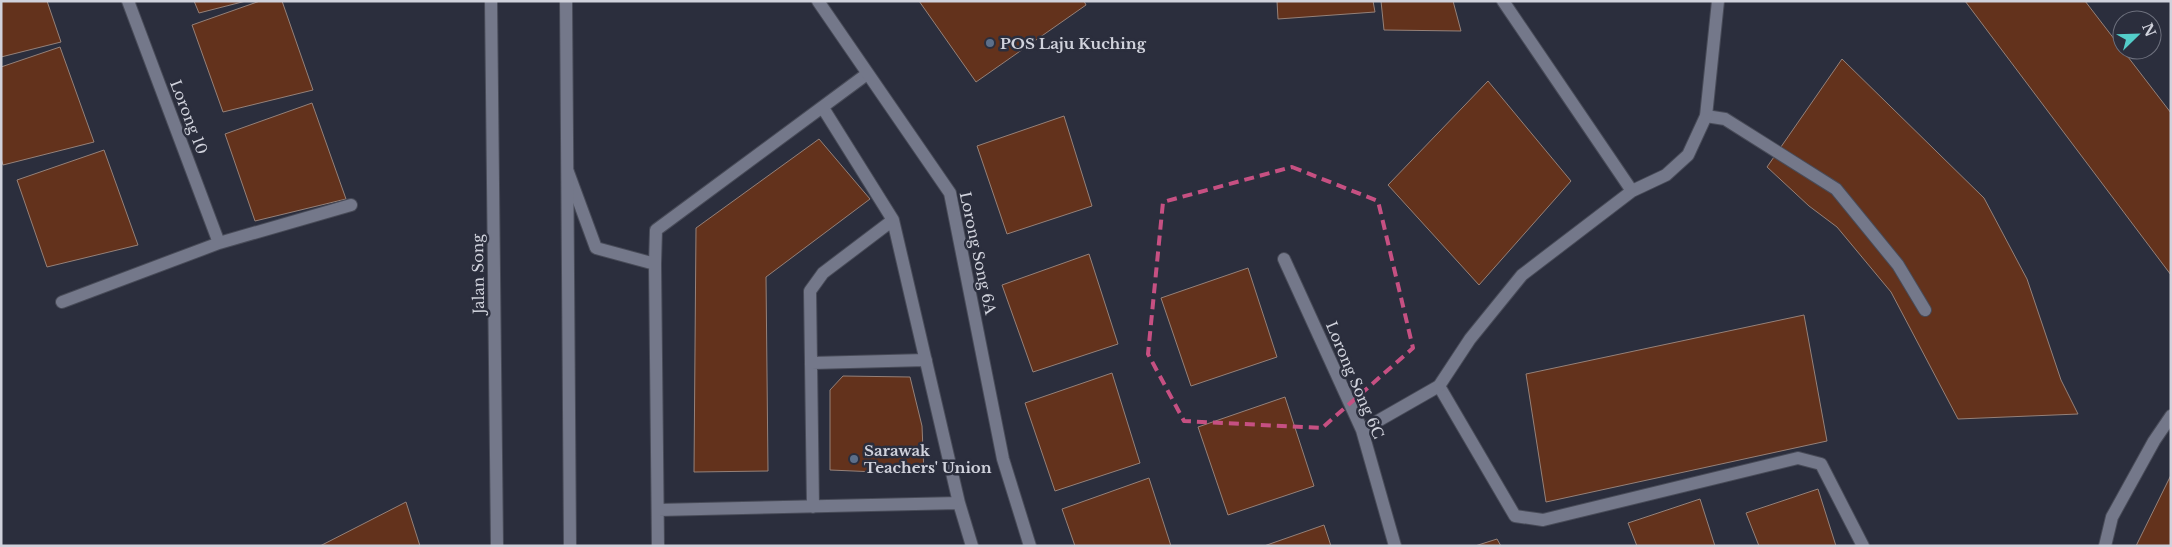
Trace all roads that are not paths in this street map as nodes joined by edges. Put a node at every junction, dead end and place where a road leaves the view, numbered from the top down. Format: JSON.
{"nodes":[{"id":1,"x":128,"y":1,"type":"edge"},
{"id":2,"x":491,"y":1,"type":"edge"},
{"id":3,"x":566,"y":1,"type":"edge"},
{"id":4,"x":818,"y":1,"type":"edge"},
{"id":5,"x":1502,"y":1,"type":"edge"},
{"id":6,"x":1718,"y":1,"type":"edge"},
{"id":7,"x":867,"y":74,"type":"junction"},
{"id":8,"x":823,"y":108,"type":"junction"},
{"id":9,"x":1706,"y":116,"type":"junction"},
{"id":10,"x":568,"y":172,"type":"junction"},
{"id":11,"x":1632,"y":191,"type":"junction"},
{"id":12,"x":351,"y":205,"type":"dead end"},
{"id":13,"x":893,"y":220,"type":"junction"},
{"id":14,"x":219,"y":243,"type":"junction"},
{"id":15,"x":1284,"y":260,"type":"dead end"},
{"id":16,"x":655,"y":264,"type":"junction"},
{"id":17,"x":62,"y":302,"type":"dead end"},
{"id":18,"x":1925,"y":310,"type":"dead end"},
{"id":19,"x":926,"y":360,"type":"junction"},
{"id":20,"x":812,"y":362,"type":"junction"},
{"id":21,"x":1439,"y":386,"type":"junction"},
{"id":22,"x":2171,"y":416,"type":"edge"},
{"id":23,"x":1362,"y":430,"type":"junction"},
{"id":24,"x":959,"y":503,"type":"junction"},
{"id":25,"x":813,"y":507,"type":"junction"},
{"id":26,"x":658,"y":510,"type":"junction"},
{"id":27,"x":496,"y":546,"type":"edge"},
{"id":28,"x":570,"y":546,"type":"edge"},
{"id":29,"x":658,"y":546,"type":"edge"},
{"id":30,"x":972,"y":546,"type":"edge"},
{"id":31,"x":1030,"y":546,"type":"edge"},
{"id":32,"x":1395,"y":546,"type":"edge"},
{"id":33,"x":1863,"y":546,"type":"edge"},
{"id":34,"x":2105,"y":546,"type":"edge"}],
"edges":[{"from":1,"to":14,"type":"street","name":"Lorong 10"},
{"from":2,"to":27,"type":"street","name":"Jalan Song"},
{"from":3,"to":10,"type":"street"},
{"from":4,"to":7,"type":"street","name":"Lorong Song 6A"},
{"from":5,"to":11,"type":"street"},
{"from":6,"to":9,"type":"street"},
{"from":7,"to":8,"type":"street"},
{"from":7,"to":31,"type":"street","name":"Lorong Song 6A"},
{"from":8,"to":13,"type":"street"},
{"from":8,"to":16,"type":"street"},
{"from":9,"to":11,"type":"street"},
{"from":9,"to":18,"type":"street"},
{"from":10,"to":16,"type":"street"},
{"from":10,"to":28,"type":"street"},
{"from":11,"to":21,"type":"street"},
{"from":12,"to":14,"type":"street"},
{"from":13,"to":19,"type":"street"},
{"from":13,"to":20,"type":"street"},
{"from":14,"to":17,"type":"street"},
{"from":15,"to":23,"type":"street","name":"Lorong Song 6C"},
{"from":16,"to":26,"type":"street"},
{"from":19,"to":20,"type":"street"},
{"from":19,"to":24,"type":"street"},
{"from":20,"to":25,"type":"street"},
{"from":21,"to":23,"type":"street"},
{"from":21,"to":33,"type":"street"},
{"from":22,"to":34,"type":"street"},
{"from":23,"to":32,"type":"street","name":"Lorong Song 6C"},
{"from":24,"to":25,"type":"street"},
{"from":24,"to":30,"type":"street"},
{"from":25,"to":26,"type":"street"},
{"from":26,"to":29,"type":"street"}]}
